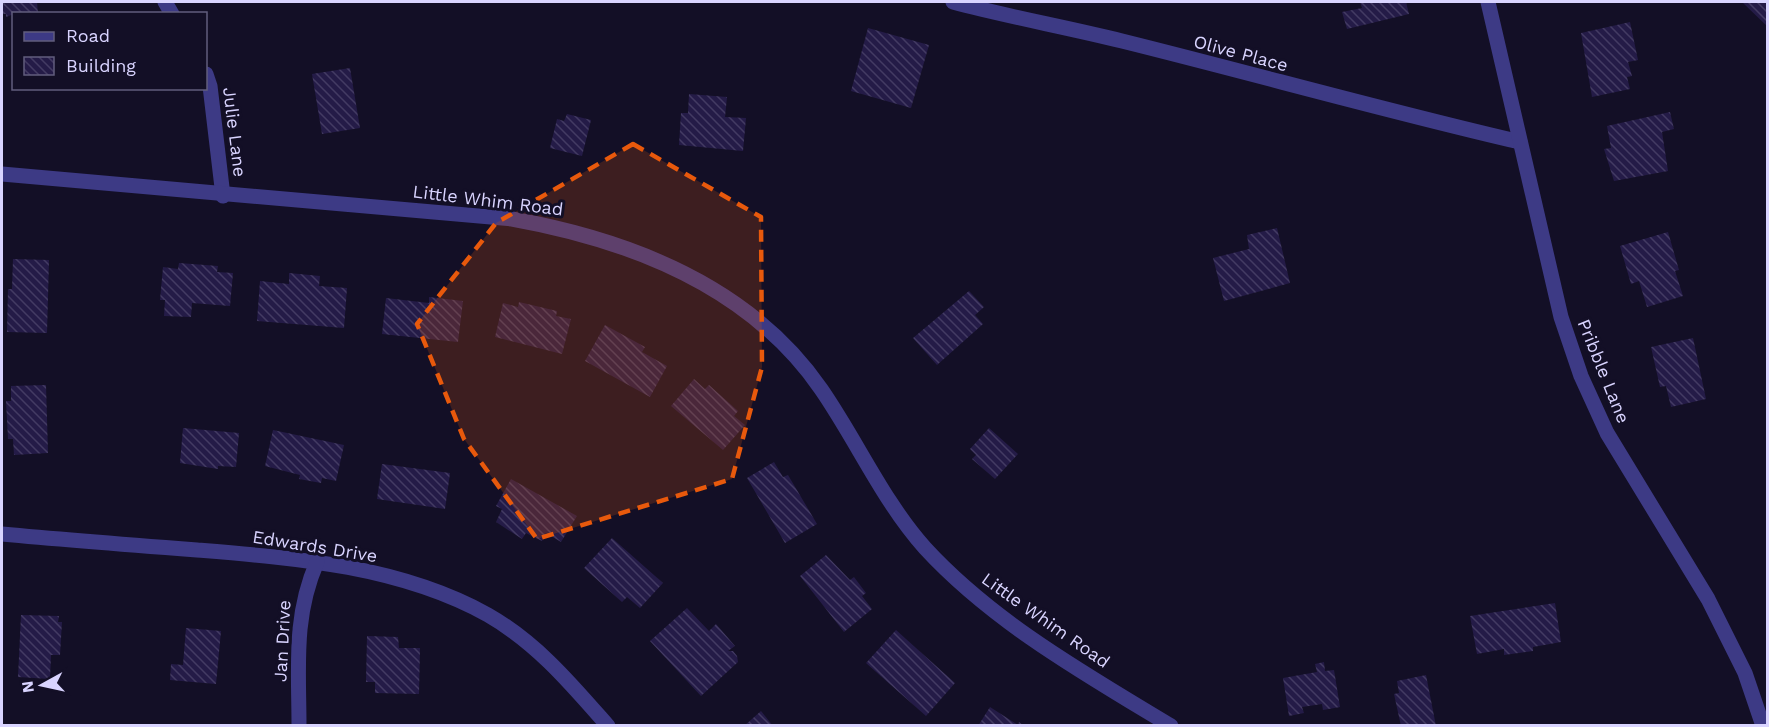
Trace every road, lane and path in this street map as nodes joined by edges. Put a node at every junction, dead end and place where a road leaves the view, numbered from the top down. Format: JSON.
{"nodes":[{"id":1,"x":953,"y":2,"type":"edge"},
{"id":2,"x":1488,"y":2,"type":"edge"},
{"id":3,"x":207,"y":77,"type":"edge"},
{"id":4,"x":1520,"y":142,"type":"junction"},
{"id":5,"x":2,"y":174,"type":"edge"},
{"id":6,"x":223,"y":196,"type":"junction"},
{"id":7,"x":2,"y":534,"type":"edge"},
{"id":8,"x":317,"y":562,"type":"junction"},
{"id":9,"x":299,"y":726,"type":"edge"},
{"id":10,"x":608,"y":726,"type":"edge"},
{"id":11,"x":1171,"y":726,"type":"edge"},
{"id":12,"x":1763,"y":726,"type":"edge"}],
"edges":[{"from":1,"to":4,"type":"street","name":"Olive Place"},
{"from":2,"to":4,"type":"street","name":"Pribble Lane"},
{"from":3,"to":6,"type":"street","name":"Julie Lane"},
{"from":4,"to":12,"type":"street","name":"Pribble Lane"},
{"from":5,"to":6,"type":"street","name":"Little Whim Road"},
{"from":6,"to":11,"type":"street","name":"Little Whim Road"},
{"from":7,"to":8,"type":"street","name":"Edwards Drive"},
{"from":8,"to":9,"type":"street","name":"Jan Drive"},
{"from":8,"to":10,"type":"street","name":"Edwards Drive"}]}
